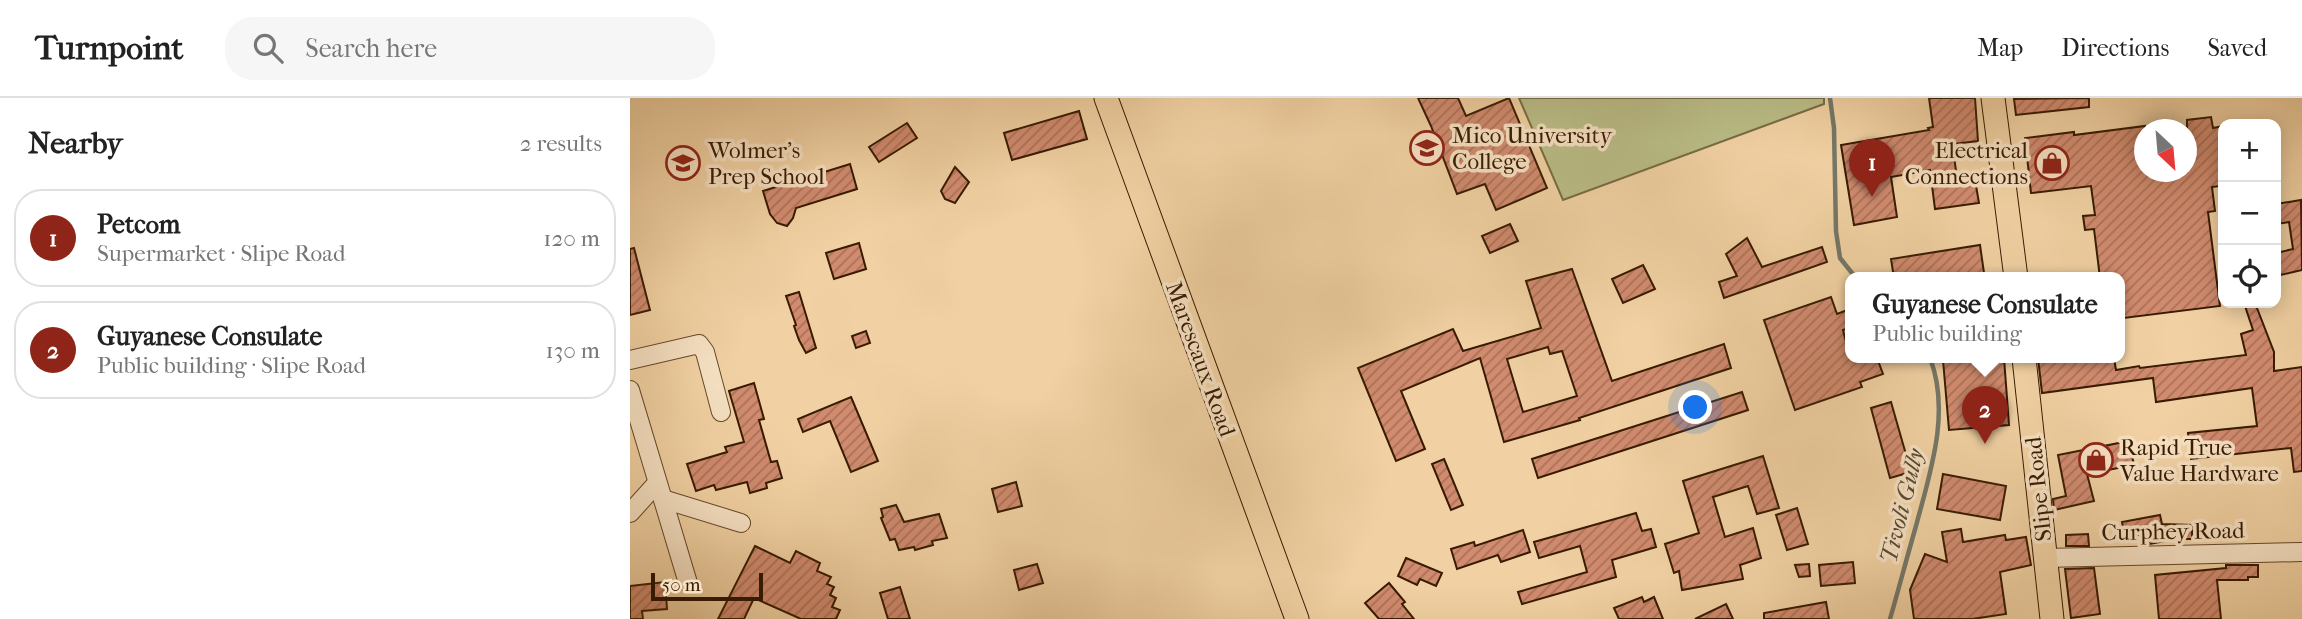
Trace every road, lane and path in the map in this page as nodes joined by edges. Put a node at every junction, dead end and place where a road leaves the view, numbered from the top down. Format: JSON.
{"nodes":[{"id":1,"x":1106,"y":98,"type":"edge"},
{"id":2,"x":1993,"y":98,"type":"edge"},
{"id":3,"x":2015,"y":272,"type":"edge"},
{"id":4,"x":630,"y":360,"type":"edge"},
{"id":5,"x":2025,"y":363,"type":"edge"},
{"id":6,"x":630,"y":390,"type":"edge"},
{"id":7,"x":721,"y":412,"type":"dead end"},
{"id":8,"x":660,"y":491,"type":"junction"},
{"id":9,"x":630,"y":513,"type":"edge"},
{"id":10,"x":741,"y":523,"type":"dead end"},
{"id":11,"x":2302,"y":552,"type":"edge"},
{"id":12,"x":2045,"y":558,"type":"junction"},
{"id":13,"x":688,"y":583,"type":"dead end"},
{"id":14,"x":1297,"y":619,"type":"edge"},
{"id":15,"x":2052,"y":619,"type":"edge"}],
"edges":[{"from":1,"to":14,"type":"main road","name":"Marescaux Road"},
{"from":2,"to":3,"type":"main road"},
{"from":4,"to":7,"type":"street"},
{"from":5,"to":12,"type":"main road","name":"Slipe Road"},
{"from":6,"to":8,"type":"street"},
{"from":8,"to":9,"type":"street"},
{"from":8,"to":10,"type":"street"},
{"from":8,"to":13,"type":"street"},
{"from":11,"to":12,"type":"street","name":"Curphey Road"},
{"from":12,"to":15,"type":"main road","name":"Slipe Road"}]}
